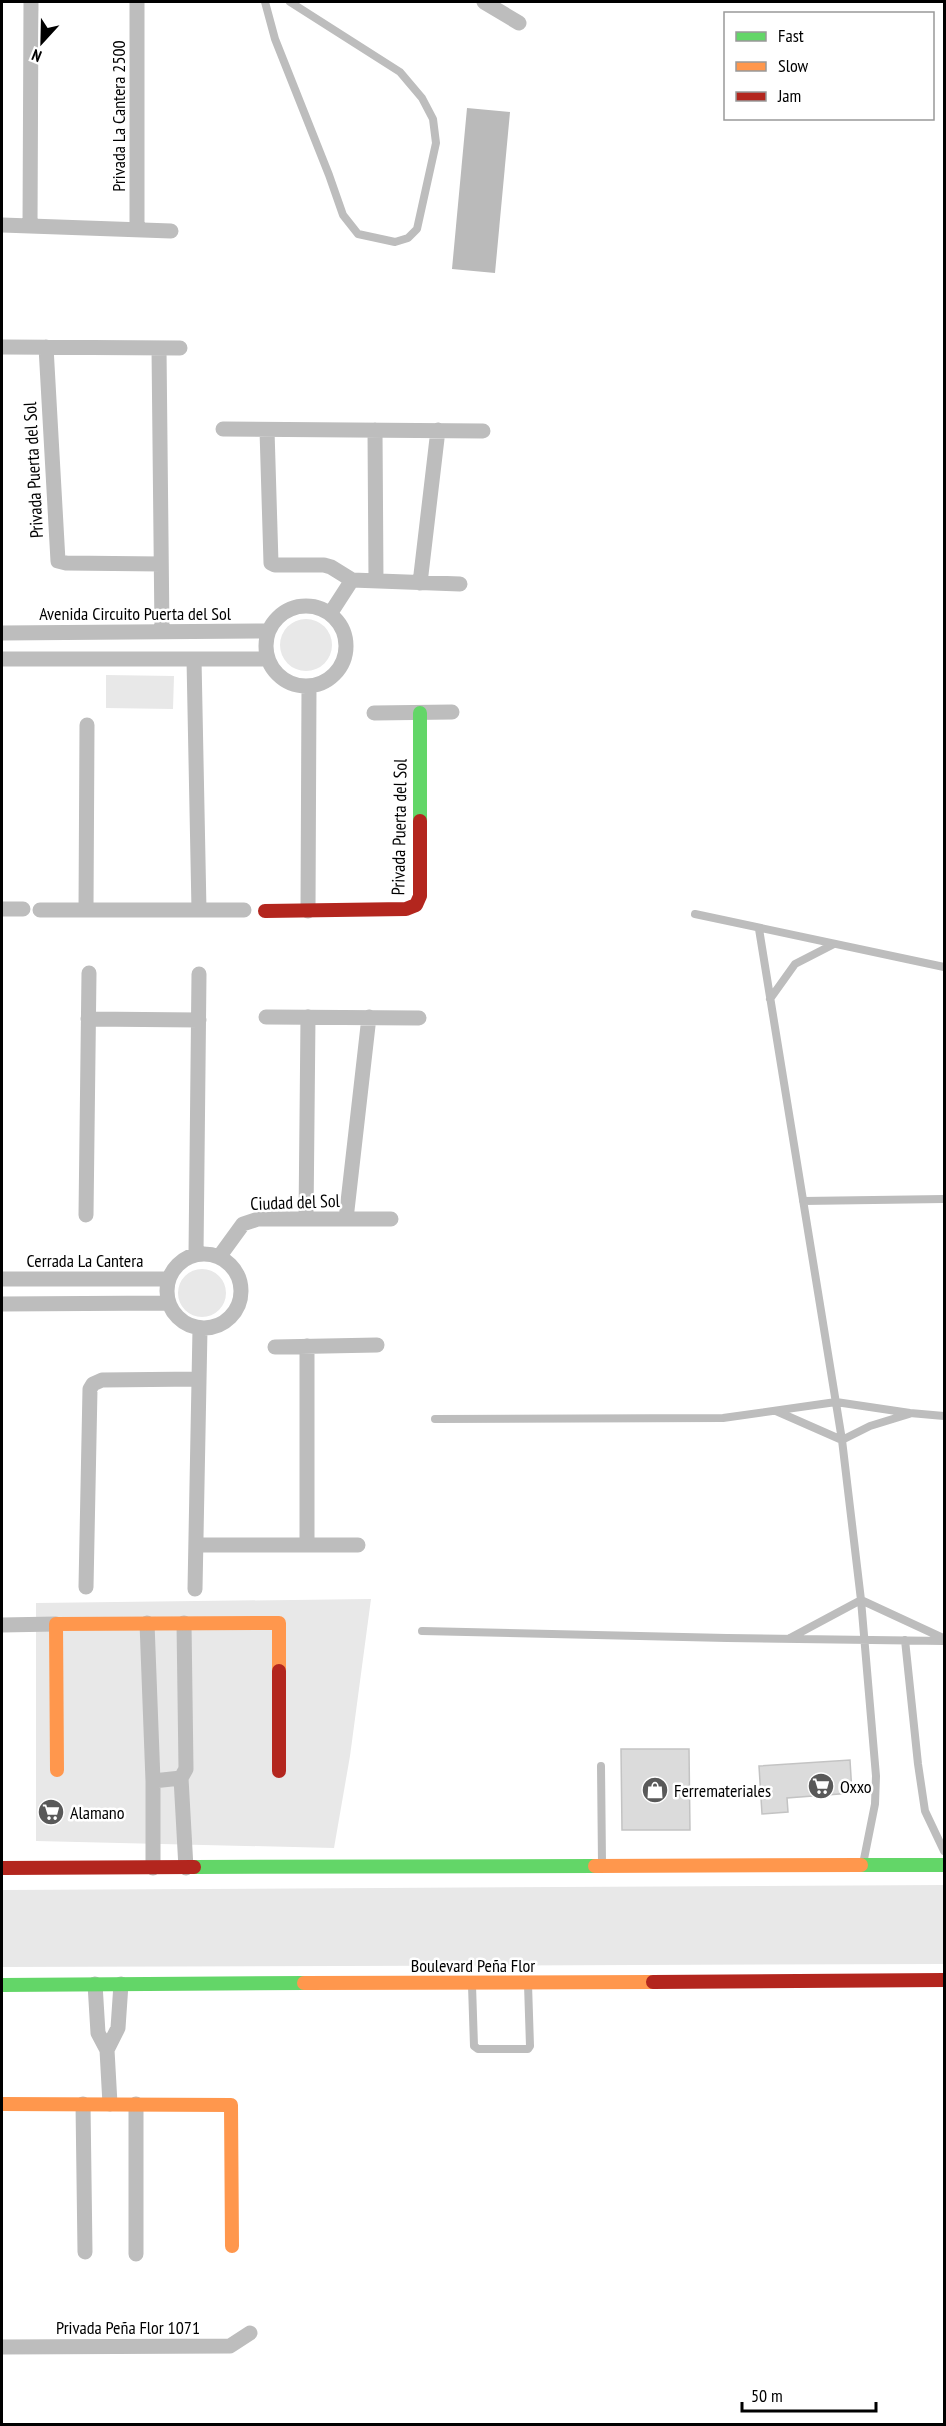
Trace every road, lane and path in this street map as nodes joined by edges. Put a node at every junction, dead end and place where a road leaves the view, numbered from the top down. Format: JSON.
{"nodes":[{"id":1,"x":31,"y":2,"type":"edge"},
{"id":2,"x":137,"y":2,"type":"edge"},
{"id":3,"x":265,"y":2,"type":"edge"},
{"id":4,"x":290,"y":2,"type":"edge"},
{"id":5,"x":484,"y":2,"type":"edge"},
{"id":6,"x":519,"y":23,"type":"dead end"},
{"id":7,"x":2,"y":225,"type":"edge"},
{"id":8,"x":30,"y":226,"type":"junction"},
{"id":9,"x":137,"y":230,"type":"junction"},
{"id":10,"x":171,"y":231,"type":"dead end"},
{"id":11,"x":3,"y":347,"type":"dead end"},
{"id":12,"x":46,"y":347,"type":"junction"},
{"id":13,"x":159,"y":348,"type":"junction"},
{"id":14,"x":180,"y":348,"type":"dead end"},
{"id":15,"x":223,"y":429,"type":"dead end"},
{"id":16,"x":267,"y":430,"type":"junction"},
{"id":17,"x":375,"y":430,"type":"junction"},
{"id":18,"x":438,"y":430,"type":"junction"},
{"id":19,"x":483,"y":431,"type":"dead end"},
{"id":20,"x":161,"y":564,"type":"junction"},
{"id":21,"x":352,"y":580,"type":"junction"},
{"id":22,"x":376,"y":581,"type":"junction"},
{"id":23,"x":420,"y":583,"type":"junction"},
{"id":24,"x":460,"y":584,"type":"dead end"},
{"id":25,"x":330,"y":614,"type":"junction"},
{"id":26,"x":268,"y":631,"type":"junction"},
{"id":27,"x":162,"y":632,"type":"junction"},
{"id":28,"x":2,"y":633,"type":"edge"},
{"id":29,"x":2,"y":659,"type":"edge"},
{"id":30,"x":194,"y":659,"type":"junction"},
{"id":31,"x":268,"y":659,"type":"junction"},
{"id":32,"x":309,"y":687,"type":"junction"},
{"id":33,"x":452,"y":712,"type":"dead end"},
{"id":34,"x":374,"y":713,"type":"dead end"},
{"id":35,"x":420,"y":713,"type":"junction"},
{"id":36,"x":87,"y":725,"type":"dead end"},
{"id":37,"x":2,"y":909,"type":"edge"},
{"id":38,"x":23,"y":909,"type":"dead end"},
{"id":39,"x":40,"y":910,"type":"dead end"},
{"id":40,"x":87,"y":910,"type":"junction"},
{"id":41,"x":199,"y":910,"type":"junction"},
{"id":42,"x":244,"y":910,"type":"dead end"},
{"id":43,"x":265,"y":911,"type":"dead end"},
{"id":44,"x":308,"y":911,"type":"junction"},
{"id":45,"x":695,"y":914,"type":"dead end"},
{"id":46,"x":759,"y":929,"type":"junction"},
{"id":47,"x":834,"y":944,"type":"junction"},
{"id":48,"x":945,"y":967,"type":"edge"},
{"id":49,"x":88,"y":973,"type":"dead end"},
{"id":50,"x":199,"y":974,"type":"dead end"},
{"id":51,"x":770,"y":999,"type":"junction"},
{"id":52,"x":266,"y":1017,"type":"dead end"},
{"id":53,"x":308,"y":1017,"type":"junction"},
{"id":54,"x":369,"y":1017,"type":"junction"},
{"id":55,"x":419,"y":1017,"type":"dead end"},
{"id":56,"x":88,"y":1019,"type":"junction"},
{"id":57,"x":199,"y":1020,"type":"junction"},
{"id":58,"x":945,"y":1199,"type":"edge"},
{"id":59,"x":803,"y":1201,"type":"junction"},
{"id":60,"x":86,"y":1215,"type":"dead end"},
{"id":61,"x":306,"y":1219,"type":"junction"},
{"id":62,"x":346,"y":1219,"type":"junction"},
{"id":63,"x":391,"y":1219,"type":"dead end"},
{"id":64,"x":196,"y":1255,"type":"junction"},
{"id":65,"x":219,"y":1257,"type":"junction"},
{"id":66,"x":2,"y":1279,"type":"edge"},
{"id":67,"x":168,"y":1279,"type":"junction"},
{"id":68,"x":168,"y":1303,"type":"junction"},
{"id":69,"x":2,"y":1304,"type":"edge"},
{"id":70,"x":200,"y":1329,"type":"junction"},
{"id":71,"x":377,"y":1345,"type":"dead end"},
{"id":72,"x":307,"y":1346,"type":"junction"},
{"id":73,"x":275,"y":1347,"type":"dead end"},
{"id":74,"x":199,"y":1379,"type":"junction"},
{"id":75,"x":836,"y":1402,"type":"junction"},
{"id":76,"x":775,"y":1411,"type":"junction"},
{"id":77,"x":910,"y":1413,"type":"junction"},
{"id":78,"x":945,"y":1416,"type":"edge"},
{"id":79,"x":435,"y":1419,"type":"dead end"},
{"id":80,"x":842,"y":1440,"type":"junction"},
{"id":81,"x":196,"y":1545,"type":"junction"},
{"id":82,"x":307,"y":1545,"type":"junction"},
{"id":83,"x":358,"y":1545,"type":"dead end"},
{"id":84,"x":86,"y":1587,"type":"dead end"},
{"id":85,"x":195,"y":1589,"type":"dead end"},
{"id":86,"x":861,"y":1600,"type":"junction"},
{"id":87,"x":147,"y":1623,"type":"junction"},
{"id":88,"x":184,"y":1623,"type":"junction"},
{"id":89,"x":56,"y":1624,"type":"junction"},
{"id":90,"x":2,"y":1625,"type":"edge"},
{"id":91,"x":422,"y":1631,"type":"dead end"},
{"id":92,"x":789,"y":1639,"type":"junction"},
{"id":93,"x":864,"y":1640,"type":"junction"},
{"id":94,"x":905,"y":1640,"type":"junction"},
{"id":95,"x":945,"y":1640,"type":"edge"},
{"id":96,"x":601,"y":1766,"type":"dead end"},
{"id":97,"x":57,"y":1770,"type":"dead end"},
{"id":98,"x":279,"y":1771,"type":"dead end"},
{"id":99,"x":181,"y":1778,"type":"junction"},
{"id":100,"x":153,"y":1781,"type":"junction"},
{"id":101,"x":945,"y":1851,"type":"edge"},
{"id":102,"x":945,"y":1865,"type":"edge"},
{"id":103,"x":602,"y":1866,"type":"junction"},
{"id":104,"x":863,"y":1866,"type":"junction"},
{"id":105,"x":2,"y":1868,"type":"edge"},
{"id":106,"x":153,"y":1868,"type":"junction"},
{"id":107,"x":186,"y":1868,"type":"junction"},
{"id":108,"x":945,"y":1980,"type":"edge"},
{"id":109,"x":528,"y":1982,"type":"junction"},
{"id":110,"x":472,"y":1983,"type":"junction"},
{"id":111,"x":95,"y":1984,"type":"junction"},
{"id":112,"x":121,"y":1984,"type":"junction"},
{"id":113,"x":2,"y":1985,"type":"edge"},
{"id":114,"x":107,"y":2050,"type":"junction"},
{"id":115,"x":2,"y":2104,"type":"edge"},
{"id":116,"x":83,"y":2104,"type":"junction"},
{"id":117,"x":110,"y":2104,"type":"junction"},
{"id":118,"x":136,"y":2104,"type":"junction"},
{"id":119,"x":232,"y":2246,"type":"dead end"},
{"id":120,"x":85,"y":2252,"type":"dead end"},
{"id":121,"x":136,"y":2254,"type":"dead end"},
{"id":122,"x":250,"y":2333,"type":"dead end"},
{"id":123,"x":2,"y":2347,"type":"edge"}],
"edges":[{"from":1,"to":8,"type":"street"},
{"from":2,"to":9,"type":"street","name":"Privada La Cantera 2500"},
{"from":3,"to":4,"type":"lane"},
{"from":5,"to":6,"type":"street"},
{"from":7,"to":8,"type":"street"},
{"from":8,"to":9,"type":"street"},
{"from":9,"to":10,"type":"street"},
{"from":11,"to":12,"type":"street"},
{"from":12,"to":13,"type":"street"},
{"from":12,"to":20,"type":"street","name":"Privada Puerta del Sol"},
{"from":13,"to":14,"type":"street"},
{"from":13,"to":20,"type":"street"},
{"from":15,"to":16,"type":"street"},
{"from":16,"to":17,"type":"street"},
{"from":16,"to":21,"type":"street"},
{"from":17,"to":18,"type":"street"},
{"from":17,"to":22,"type":"street"},
{"from":18,"to":19,"type":"street"},
{"from":18,"to":23,"type":"street"},
{"from":20,"to":27,"type":"street"},
{"from":21,"to":22,"type":"street"},
{"from":21,"to":25,"type":"street"},
{"from":22,"to":23,"type":"street"},
{"from":23,"to":24,"type":"street"},
{"from":25,"to":26,"type":"street"},
{"from":25,"to":32,"type":"street"},
{"from":26,"to":27,"type":"street","name":"Avenida Circuito Puerta del Sol"},
{"from":26,"to":31,"type":"street"},
{"from":27,"to":28,"type":"street","name":"Avenida Circuito Puerta del Sol"},
{"from":29,"to":30,"type":"street"},
{"from":30,"to":31,"type":"street"},
{"from":30,"to":41,"type":"street"},
{"from":31,"to":32,"type":"street"},
{"from":32,"to":44,"type":"street"},
{"from":33,"to":35,"type":"street"},
{"from":34,"to":35,"type":"street"},
{"from":35,"to":44,"type":"main road","name":"Privada Puerta del Sol"},
{"from":36,"to":40,"type":"street"},
{"from":37,"to":38,"type":"street"},
{"from":39,"to":40,"type":"street"},
{"from":40,"to":41,"type":"street"},
{"from":41,"to":42,"type":"street"},
{"from":43,"to":44,"type":"main road","name":"Privada Puerta del Sol"},
{"from":45,"to":46,"type":"lane"},
{"from":46,"to":47,"type":"lane"},
{"from":46,"to":51,"type":"lane"},
{"from":47,"to":48,"type":"lane"},
{"from":47,"to":51,"type":"lane"},
{"from":49,"to":56,"type":"street"},
{"from":50,"to":57,"type":"street"},
{"from":51,"to":59,"type":"lane"},
{"from":52,"to":53,"type":"street"},
{"from":53,"to":54,"type":"street"},
{"from":53,"to":61,"type":"street"},
{"from":54,"to":55,"type":"street"},
{"from":54,"to":62,"type":"street"},
{"from":56,"to":57,"type":"street"},
{"from":56,"to":60,"type":"street"},
{"from":57,"to":64,"type":"street"},
{"from":58,"to":59,"type":"lane"},
{"from":59,"to":75,"type":"lane"},
{"from":61,"to":62,"type":"street","name":"Ciudad del Sol"},
{"from":61,"to":65,"type":"street","name":"Ciudad del Sol"},
{"from":62,"to":63,"type":"street","name":"Ciudad del Sol"},
{"from":64,"to":65,"type":"street"},
{"from":64,"to":67,"type":"street","name":"Cerrada La Cantera"},
{"from":65,"to":70,"type":"street"},
{"from":66,"to":67,"type":"street","name":"Cerrada La Cantera"},
{"from":67,"to":68,"type":"street","name":"Cerrada La Cantera"},
{"from":68,"to":69,"type":"street"},
{"from":68,"to":70,"type":"street"},
{"from":70,"to":74,"type":"street"},
{"from":71,"to":72,"type":"street"},
{"from":72,"to":73,"type":"street"},
{"from":72,"to":82,"type":"street"},
{"from":74,"to":81,"type":"street"},
{"from":74,"to":84,"type":"street"},
{"from":75,"to":76,"type":"lane"},
{"from":75,"to":77,"type":"lane"},
{"from":75,"to":80,"type":"lane"},
{"from":76,"to":79,"type":"lane"},
{"from":76,"to":80,"type":"lane"},
{"from":77,"to":78,"type":"lane"},
{"from":77,"to":80,"type":"lane"},
{"from":80,"to":86,"type":"lane"},
{"from":81,"to":82,"type":"street"},
{"from":81,"to":85,"type":"street"},
{"from":82,"to":83,"type":"street"},
{"from":86,"to":92,"type":"lane"},
{"from":86,"to":93,"type":"lane"},
{"from":86,"to":95,"type":"lane"},
{"from":87,"to":88,"type":"main road"},
{"from":87,"to":89,"type":"main road"},
{"from":87,"to":100,"type":"street"},
{"from":88,"to":98,"type":"main road"},
{"from":88,"to":99,"type":"street"},
{"from":89,"to":90,"type":"street"},
{"from":89,"to":97,"type":"main road"},
{"from":91,"to":92,"type":"lane"},
{"from":92,"to":93,"type":"lane"},
{"from":93,"to":94,"type":"lane"},
{"from":93,"to":104,"type":"lane"},
{"from":94,"to":95,"type":"lane"},
{"from":94,"to":101,"type":"lane"},
{"from":96,"to":103,"type":"lane"},
{"from":99,"to":100,"type":"street"},
{"from":99,"to":107,"type":"street"},
{"from":100,"to":106,"type":"street"},
{"from":102,"to":104,"type":"main road"},
{"from":103,"to":104,"type":"main road"},
{"from":103,"to":107,"type":"main road"},
{"from":105,"to":106,"type":"main road"},
{"from":106,"to":107,"type":"main road"},
{"from":108,"to":109,"type":"main road","name":"Boulevard Peña Flor"},
{"from":109,"to":110,"type":"main road","name":"Boulevard Peña Flor"},
{"from":109,"to":110,"type":"lane"},
{"from":110,"to":112,"type":"main road","name":"Boulevard Peña Flor"},
{"from":111,"to":112,"type":"main road","name":"Boulevard Peña Flor"},
{"from":111,"to":113,"type":"main road","name":"Boulevard Peña Flor"},
{"from":111,"to":114,"type":"street"},
{"from":112,"to":114,"type":"street"},
{"from":114,"to":117,"type":"street"},
{"from":115,"to":116,"type":"main road"},
{"from":116,"to":117,"type":"main road"},
{"from":116,"to":120,"type":"street"},
{"from":117,"to":118,"type":"main road"},
{"from":118,"to":119,"type":"main road"},
{"from":118,"to":121,"type":"street"},
{"from":122,"to":123,"type":"street","name":"Privada Peña Flor 1071"}]}
